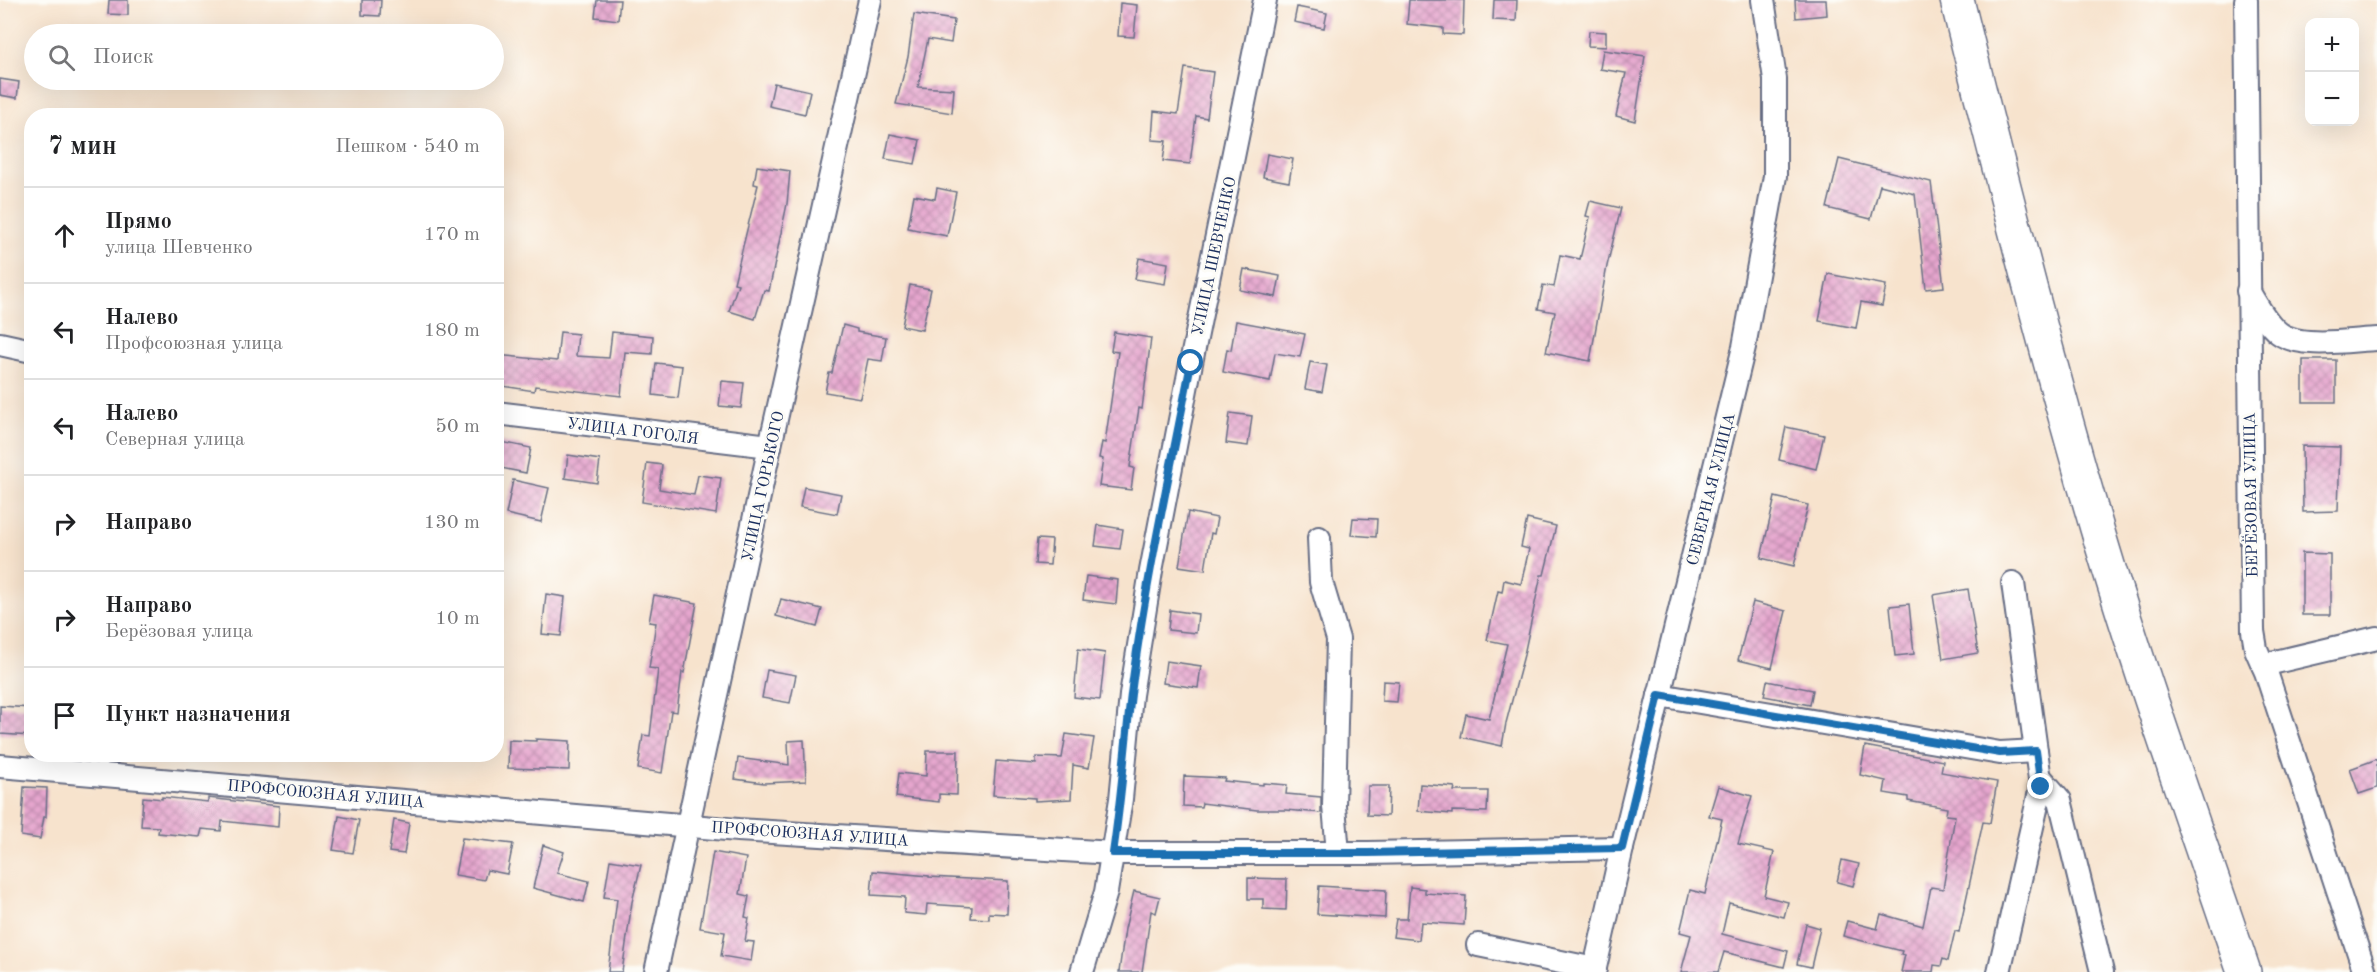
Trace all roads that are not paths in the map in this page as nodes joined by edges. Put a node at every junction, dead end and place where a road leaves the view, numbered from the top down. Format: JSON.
{"nodes":[{"id":1,"x":870,"y":0,"type":"edge"},
{"id":2,"x":1265,"y":0,"type":"edge"},
{"id":3,"x":1763,"y":0,"type":"edge"},
{"id":4,"x":1957,"y":0,"type":"edge"},
{"id":5,"x":2246,"y":0,"type":"edge"},
{"id":6,"x":2248,"y":291,"type":"junction"},
{"id":7,"x":2377,"y":339,"type":"edge"},
{"id":8,"x":0,"y":344,"type":"edge"},
{"id":9,"x":24,"y":349,"type":"edge"},
{"id":10,"x":504,"y":414,"type":"edge"},
{"id":11,"x":770,"y":446,"type":"junction"},
{"id":12,"x":1320,"y":538,"type":"dead end"},
{"id":13,"x":2013,"y":583,"type":"dead end"},
{"id":14,"x":2377,"y":638,"type":"edge"},
{"id":15,"x":2263,"y":665,"type":"junction"},
{"id":16,"x":1659,"y":695,"type":"junction"},
{"id":17,"x":2036,"y":751,"type":"junction"},
{"id":18,"x":0,"y":766,"type":"edge"},
{"id":19,"x":2040,"y":777,"type":"junction"},
{"id":20,"x":688,"y":824,"type":"junction"},
{"id":21,"x":1622,"y":848,"type":"junction"},
{"id":22,"x":1113,"y":853,"type":"junction"},
{"id":23,"x":1338,"y":853,"type":"junction"},
{"id":24,"x":1478,"y":945,"type":"dead end"},
{"id":25,"x":1595,"y":970,"type":"edge"},
{"id":26,"x":656,"y":972,"type":"edge"},
{"id":27,"x":1082,"y":972,"type":"edge"},
{"id":28,"x":1999,"y":972,"type":"edge"},
{"id":29,"x":2102,"y":972,"type":"edge"},
{"id":30,"x":2244,"y":972,"type":"edge"},
{"id":31,"x":2365,"y":972,"type":"edge"}],
"edges":[{"from":1,"to":11,"type":"street","name":"УЛИЦА ГОРЬКОГО"},
{"from":2,"to":22,"type":"street","name":"УЛИЦА ШЕВЧЕНКО"},
{"from":3,"to":16,"type":"street","name":"СЕВЕРНАЯ УЛИЦА"},
{"from":4,"to":30,"type":"highway"},
{"from":5,"to":6,"type":"street","name":"БЕРЁЗОВАЯ УЛИЦА"},
{"from":6,"to":7,"type":"street"},
{"from":6,"to":15,"type":"street","name":"БЕРЁЗОВАЯ УЛИЦА"},
{"from":8,"to":9,"type":"street"},
{"from":10,"to":11,"type":"street","name":"УЛИЦА ГОГОЛЯ"},
{"from":11,"to":20,"type":"street","name":"УЛИЦА ГОРЬКОГО"},
{"from":12,"to":23,"type":"street"},
{"from":13,"to":17,"type":"street"},
{"from":14,"to":15,"type":"street"},
{"from":15,"to":31,"type":"street","name":"БЕРЁЗОВАЯ УЛИЦА"},
{"from":16,"to":17,"type":"street"},
{"from":16,"to":21,"type":"street","name":"СЕВЕРНАЯ УЛИЦА"},
{"from":17,"to":19,"type":"street"},
{"from":18,"to":20,"type":"street","name":"ПРОФСОЮЗНАЯ УЛИЦА"},
{"from":19,"to":28,"type":"street"},
{"from":19,"to":29,"type":"street"},
{"from":20,"to":22,"type":"street","name":"ПРОФСОЮЗНАЯ УЛИЦА"},
{"from":20,"to":26,"type":"street","name":"УЛИЦА ГОРЬКОГО"},
{"from":21,"to":23,"type":"street","name":"ПРОФСОЮЗНАЯ УЛИЦА"},
{"from":21,"to":25,"type":"street","name":"СЕВЕРНАЯ УЛИЦА"},
{"from":22,"to":23,"type":"street","name":"ПРОФСОЮЗНАЯ УЛИЦА"},
{"from":22,"to":27,"type":"street","name":"УЛИЦА ШЕВЧЕНКО"},
{"from":24,"to":25,"type":"street"}]}
